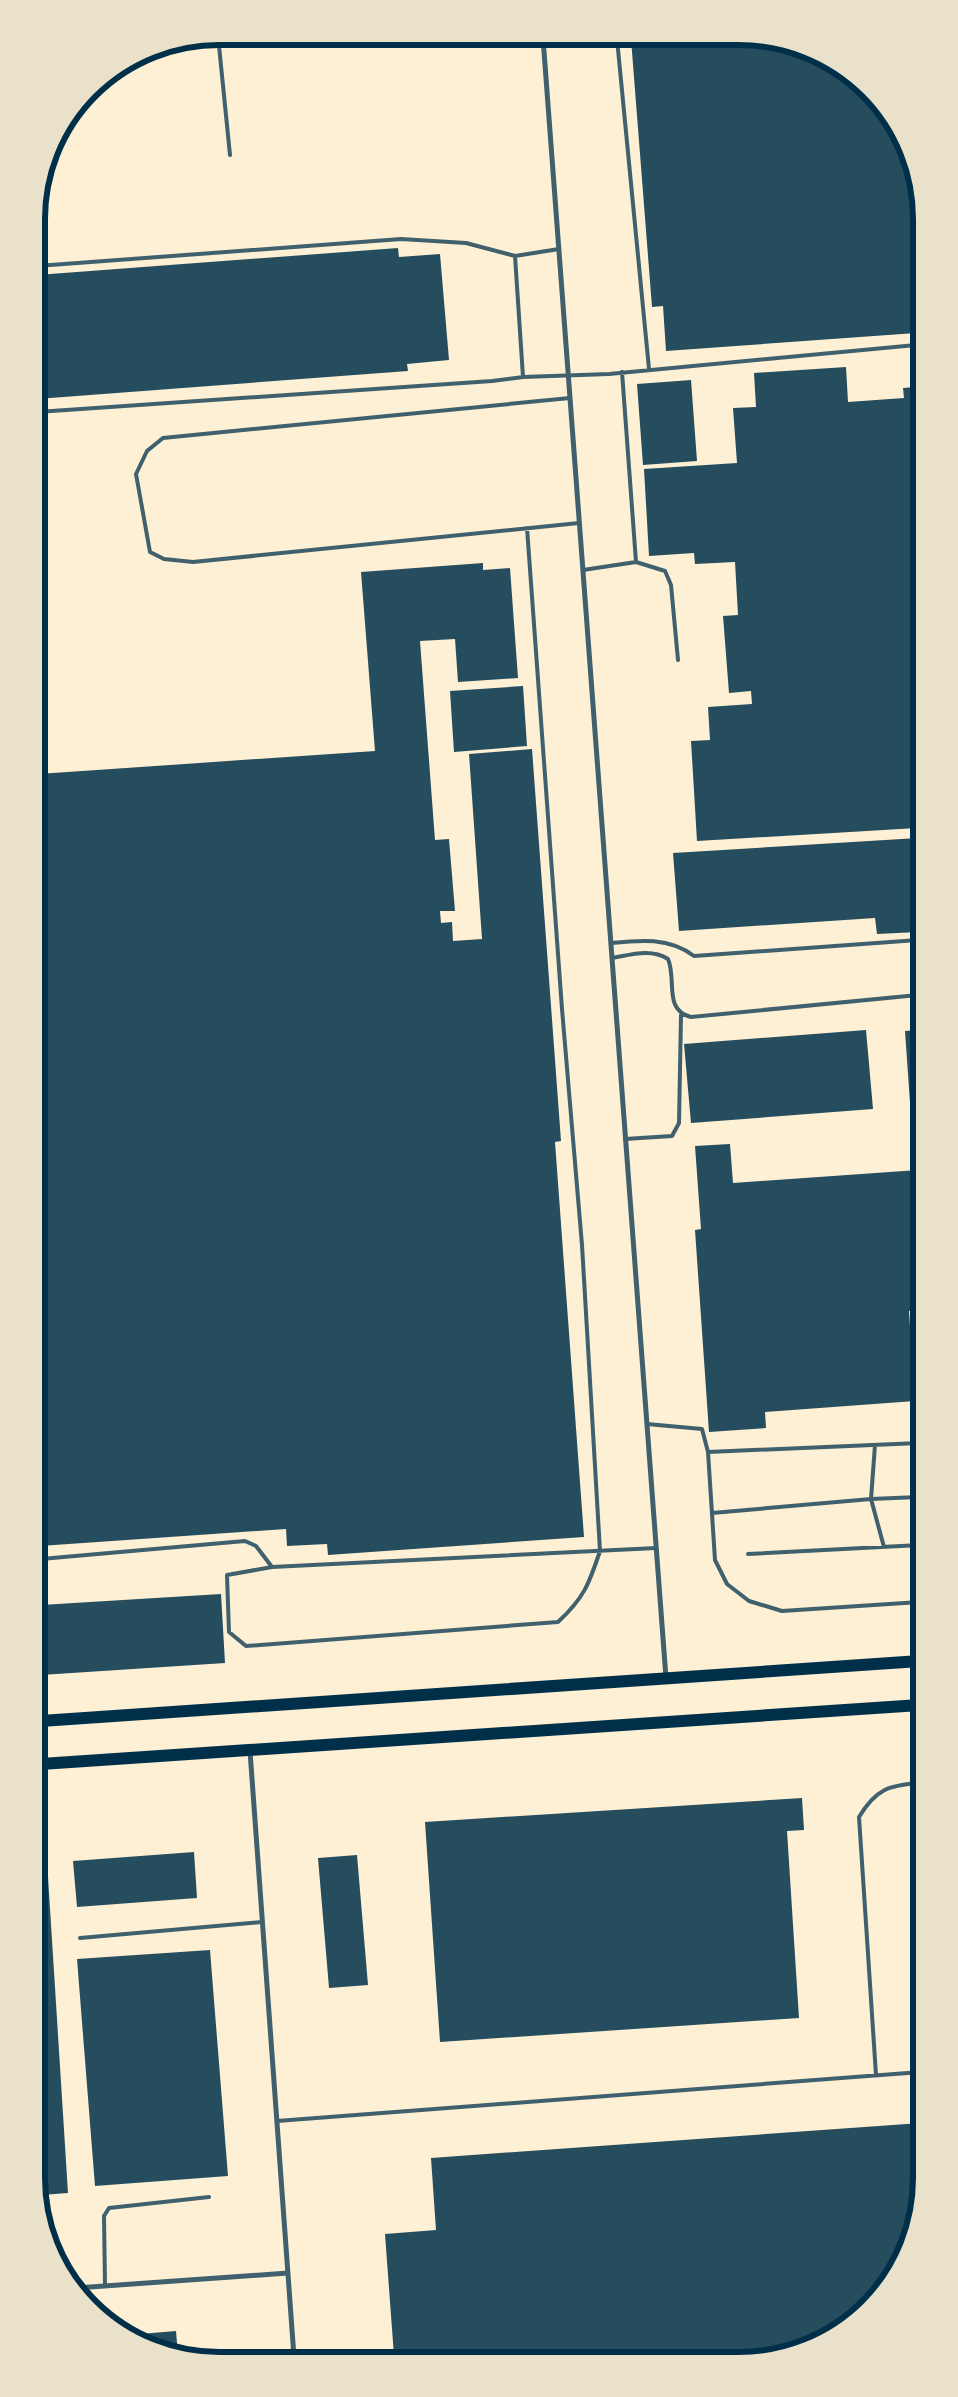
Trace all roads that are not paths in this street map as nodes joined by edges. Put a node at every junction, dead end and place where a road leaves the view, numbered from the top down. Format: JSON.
{"nodes":[{"id":1,"x":219,"y":45,"type":"edge"},
{"id":2,"x":544,"y":45,"type":"edge"},
{"id":3,"x":618,"y":45,"type":"edge"},
{"id":4,"x":230,"y":155,"type":"dead end"},
{"id":5,"x":559,"y":249,"type":"junction"},
{"id":6,"x":515,"y":256,"type":"junction"},
{"id":7,"x":45,"y":265,"type":"edge"},
{"id":8,"x":913,"y":345,"type":"edge"},
{"id":9,"x":649,"y":369,"type":"junction"},
{"id":10,"x":622,"y":372,"type":"junction"},
{"id":11,"x":568,"y":376,"type":"junction"},
{"id":12,"x":523,"y":377,"type":"junction"},
{"id":13,"x":570,"y":398,"type":"junction"},
{"id":14,"x":45,"y":411,"type":"edge"},
{"id":15,"x":579,"y":523,"type":"junction"},
{"id":16,"x":527,"y":528,"type":"junction"},
{"id":17,"x":636,"y":562,"type":"junction"},
{"id":18,"x":583,"y":570,"type":"junction"},
{"id":19,"x":678,"y":660,"type":"dead end"},
{"id":20,"x":913,"y":940,"type":"edge"},
{"id":21,"x":611,"y":943,"type":"junction"},
{"id":22,"x":612,"y":958,"type":"junction"},
{"id":23,"x":913,"y":995,"type":"edge"},
{"id":24,"x":681,"y":1015,"type":"junction"},
{"id":25,"x":625,"y":1139,"type":"junction"},
{"id":26,"x":647,"y":1424,"type":"junction"},
{"id":27,"x":913,"y":1443,"type":"edge"},
{"id":28,"x":875,"y":1445,"type":"junction"},
{"id":29,"x":708,"y":1452,"type":"junction"},
{"id":30,"x":913,"y":1497,"type":"edge"},
{"id":31,"x":871,"y":1499,"type":"junction"},
{"id":32,"x":712,"y":1513,"type":"junction"},
{"id":33,"x":913,"y":1545,"type":"edge"},
{"id":34,"x":884,"y":1547,"type":"junction"},
{"id":35,"x":656,"y":1548,"type":"junction"},
{"id":36,"x":600,"y":1552,"type":"junction"},
{"id":37,"x":748,"y":1554,"type":"dead end"},
{"id":38,"x":45,"y":1559,"type":"edge"},
{"id":39,"x":272,"y":1567,"type":"junction"},
{"id":40,"x":913,"y":1602,"type":"edge"},
{"id":41,"x":913,"y":1661,"type":"edge"},
{"id":42,"x":666,"y":1678,"type":"junction"},
{"id":43,"x":913,"y":1705,"type":"edge"},
{"id":44,"x":45,"y":1721,"type":"edge"},
{"id":45,"x":250,"y":1750,"type":"junction"},
{"id":46,"x":45,"y":1764,"type":"edge"},
{"id":47,"x":913,"y":1783,"type":"edge"},
{"id":48,"x":262,"y":1922,"type":"junction"},
{"id":49,"x":80,"y":1938,"type":"dead end"},
{"id":50,"x":913,"y":2073,"type":"edge"},
{"id":51,"x":876,"y":2075,"type":"junction"},
{"id":52,"x":277,"y":2121,"type":"junction"},
{"id":53,"x":209,"y":2196,"type":"dead end"},
{"id":54,"x":288,"y":2272,"type":"junction"},
{"id":55,"x":105,"y":2286,"type":"junction"},
{"id":56,"x":84,"y":2287,"type":"edge"},
{"id":57,"x":294,"y":2352,"type":"edge"}],
"edges":[{"from":1,"to":4,"type":"lane"},
{"from":2,"to":5,"type":"street"},
{"from":3,"to":9,"type":"lane"},
{"from":5,"to":6,"type":"lane"},
{"from":5,"to":11,"type":"street"},
{"from":6,"to":7,"type":"lane"},
{"from":6,"to":12,"type":"lane"},
{"from":8,"to":9,"type":"lane"},
{"from":9,"to":10,"type":"lane"},
{"from":10,"to":11,"type":"lane"},
{"from":10,"to":17,"type":"lane"},
{"from":11,"to":12,"type":"lane"},
{"from":11,"to":13,"type":"street"},
{"from":12,"to":14,"type":"lane"},
{"from":13,"to":15,"type":"street"},
{"from":13,"to":16,"type":"lane"},
{"from":15,"to":16,"type":"lane"},
{"from":15,"to":18,"type":"street"},
{"from":16,"to":36,"type":"lane"},
{"from":17,"to":18,"type":"lane"},
{"from":17,"to":19,"type":"lane"},
{"from":18,"to":21,"type":"street"},
{"from":20,"to":21,"type":"lane"},
{"from":21,"to":22,"type":"street"},
{"from":22,"to":24,"type":"lane"},
{"from":22,"to":25,"type":"street"},
{"from":23,"to":24,"type":"lane"},
{"from":24,"to":25,"type":"lane"},
{"from":25,"to":26,"type":"street"},
{"from":26,"to":29,"type":"lane"},
{"from":26,"to":35,"type":"street"},
{"from":27,"to":28,"type":"lane"},
{"from":28,"to":29,"type":"lane"},
{"from":28,"to":31,"type":"lane"},
{"from":29,"to":32,"type":"lane"},
{"from":30,"to":31,"type":"lane"},
{"from":31,"to":32,"type":"lane"},
{"from":31,"to":34,"type":"lane"},
{"from":32,"to":40,"type":"lane"},
{"from":33,"to":34,"type":"lane"},
{"from":34,"to":37,"type":"lane"},
{"from":35,"to":36,"type":"lane"},
{"from":35,"to":42,"type":"street"},
{"from":36,"to":39,"type":"lane"},
{"from":36,"to":39,"type":"lane"},
{"from":38,"to":39,"type":"lane"},
{"from":41,"to":42,"type":"main road"},
{"from":42,"to":44,"type":"main road"},
{"from":43,"to":45,"type":"main road"},
{"from":45,"to":46,"type":"main road"},
{"from":45,"to":48,"type":"street"},
{"from":47,"to":51,"type":"lane"},
{"from":48,"to":49,"type":"lane"},
{"from":48,"to":52,"type":"street"},
{"from":50,"to":51,"type":"lane"},
{"from":51,"to":52,"type":"lane"},
{"from":52,"to":54,"type":"street"},
{"from":53,"to":55,"type":"lane"},
{"from":54,"to":55,"type":"street"},
{"from":54,"to":57,"type":"street"},
{"from":55,"to":56,"type":"street"}]}
